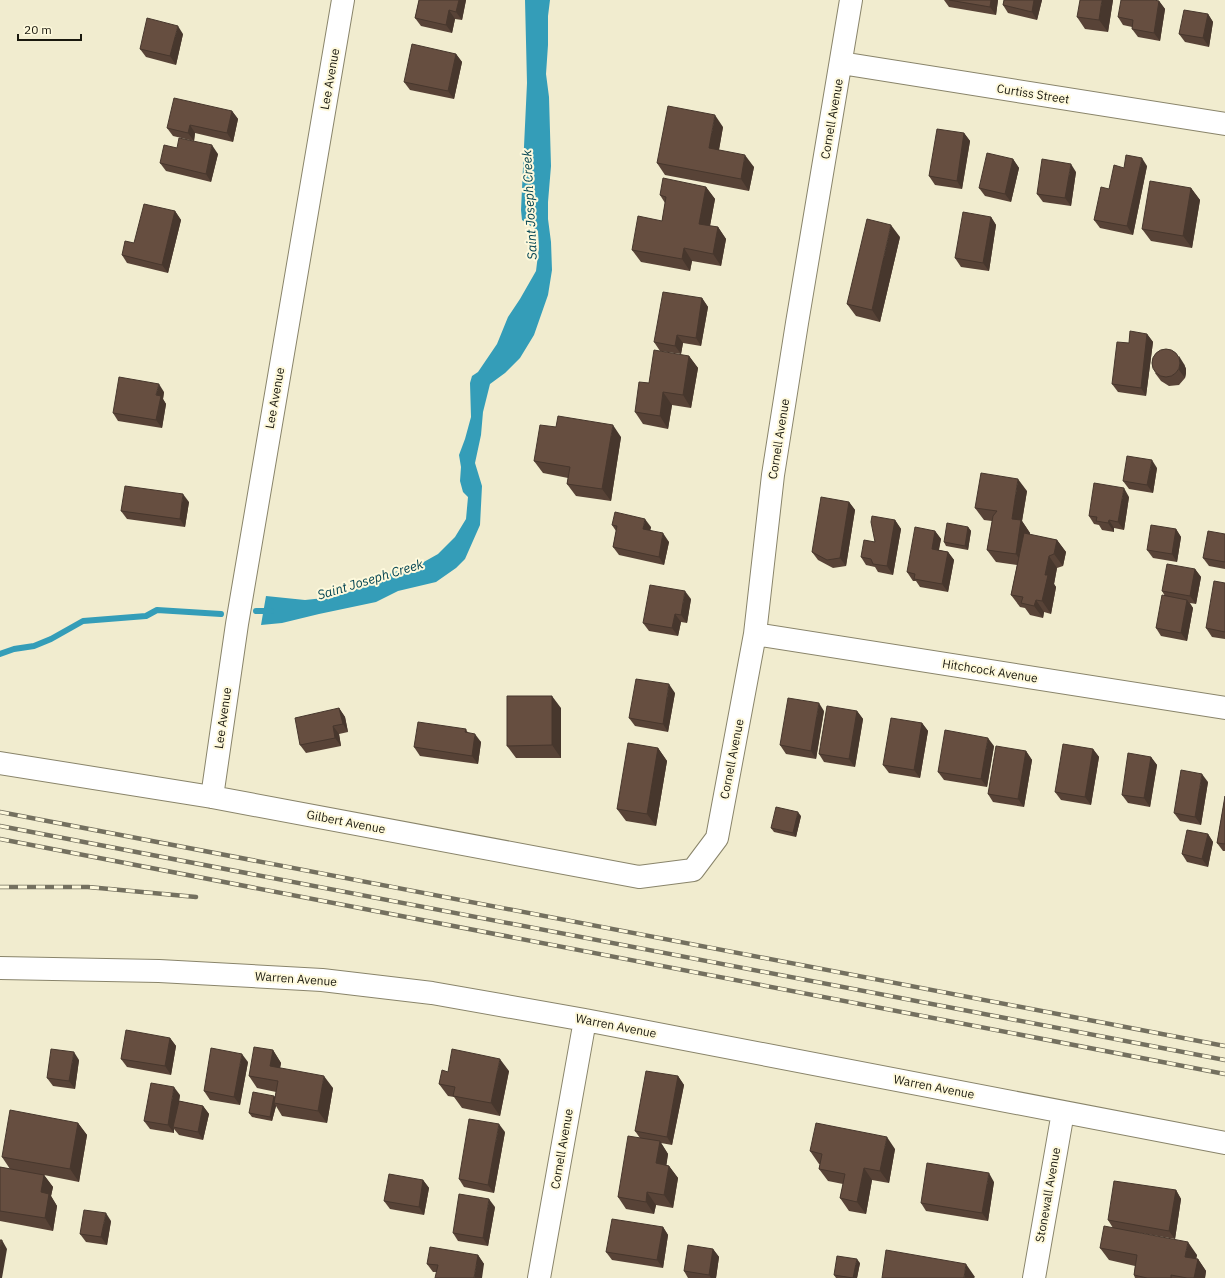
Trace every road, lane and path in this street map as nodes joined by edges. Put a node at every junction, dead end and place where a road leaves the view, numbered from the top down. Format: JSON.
{"nodes":[{"id":1,"x":343,"y":0,"type":"edge"},
{"id":2,"x":851,"y":0,"type":"edge"},
{"id":3,"x":841,"y":63,"type":"junction"},
{"id":4,"x":1225,"y":124,"type":"edge"},
{"id":5,"x":756,"y":634,"type":"junction"},
{"id":6,"x":1225,"y":708,"type":"edge"},
{"id":7,"x":0,"y":763,"type":"edge"},
{"id":8,"x":212,"y":797,"type":"junction"},
{"id":9,"x":693,"y":870,"type":"joint"},
{"id":10,"x":0,"y":968,"type":"edge"},
{"id":11,"x":585,"y":1020,"type":"junction"},
{"id":12,"x":1063,"y":1112,"type":"junction"},
{"id":13,"x":1225,"y":1144,"type":"edge"},
{"id":14,"x":539,"y":1278,"type":"edge"},
{"id":15,"x":1034,"y":1278,"type":"edge"}],
"edges":[{"from":1,"to":8,"type":"street","name":"Lee Avenue"},
{"from":2,"to":3,"type":"street","name":"Cornell Avenue"},
{"from":3,"to":4,"type":"street","name":"Curtiss Street"},
{"from":3,"to":5,"type":"street","name":"Cornell Avenue"},
{"from":5,"to":6,"type":"street","name":"Hitchcock Avenue"},
{"from":5,"to":9,"type":"street","name":"Cornell Avenue"},
{"from":7,"to":8,"type":"street","name":"Gilbert Avenue"},
{"from":8,"to":9,"type":"street","name":"Gilbert Avenue"},
{"from":10,"to":11,"type":"street","name":"Warren Avenue"},
{"from":11,"to":12,"type":"street","name":"Warren Avenue"},
{"from":11,"to":14,"type":"street","name":"Cornell Avenue"},
{"from":12,"to":13,"type":"street","name":"Warren Avenue"},
{"from":12,"to":15,"type":"street","name":"Stonewall Avenue"}]}
